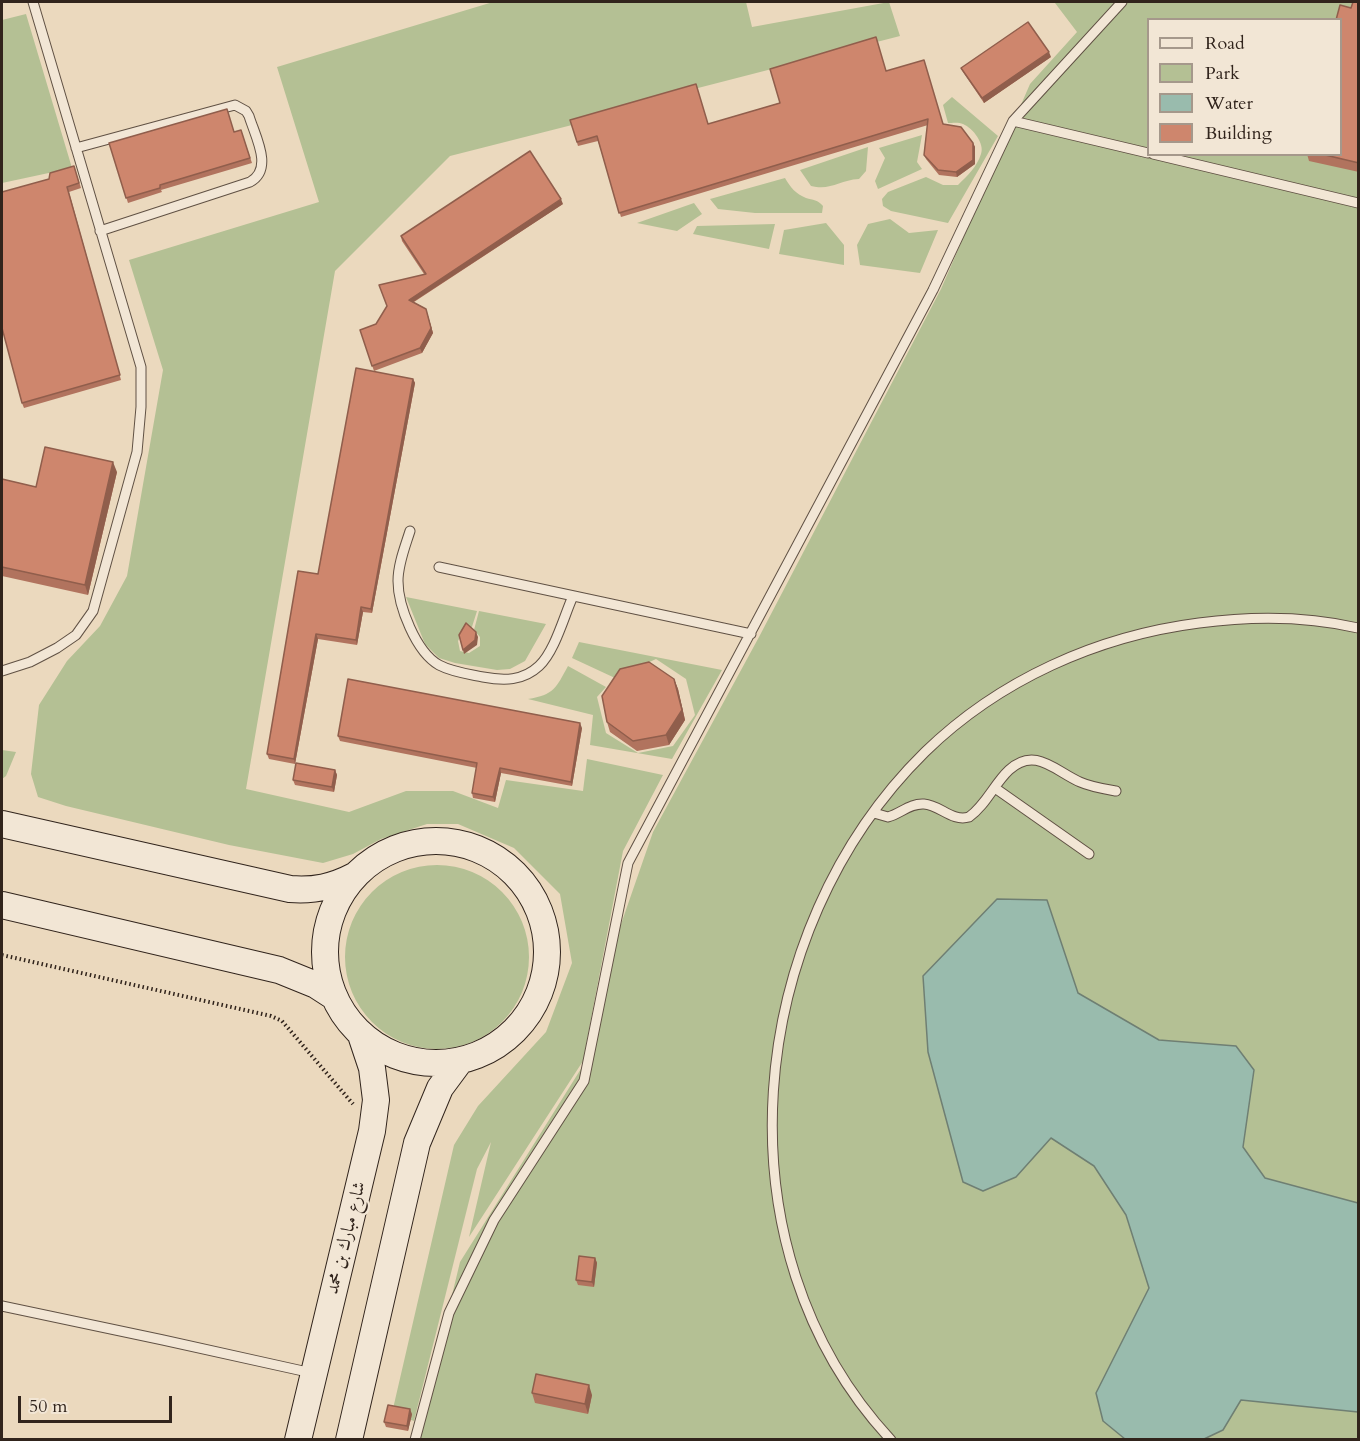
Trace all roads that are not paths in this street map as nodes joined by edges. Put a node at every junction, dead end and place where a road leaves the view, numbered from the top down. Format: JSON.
{"nodes":[{"id":1,"x":33,"y":2,"type":"edge"},
{"id":2,"x":1122,"y":2,"type":"edge"},
{"id":3,"x":1013,"y":121,"type":"junction"},
{"id":4,"x":76,"y":148,"type":"junction"},
{"id":5,"x":1147,"y":153,"type":"edge"},
{"id":6,"x":1161,"y":156,"type":"edge"},
{"id":7,"x":1359,"y":203,"type":"edge"},
{"id":8,"x":100,"y":231,"type":"junction"},
{"id":9,"x":410,"y":531,"type":"dead end"},
{"id":10,"x":439,"y":567,"type":"dead end"},
{"id":11,"x":573,"y":596,"type":"junction"},
{"id":12,"x":1359,"y":628,"type":"edge"},
{"id":13,"x":751,"y":634,"type":"junction"},
{"id":14,"x":2,"y":671,"type":"edge"},
{"id":15,"x":995,"y":788,"type":"junction"},
{"id":16,"x":1116,"y":791,"type":"dead end"},
{"id":17,"x":874,"y":813,"type":"junction"},
{"id":18,"x":2,"y":824,"type":"edge"},
{"id":19,"x":1089,"y":854,"type":"dead end"},
{"id":20,"x":354,"y":876,"type":"junction"},
{"id":21,"x":2,"y":905,"type":"edge"},
{"id":22,"x":333,"y":996,"type":"junction"},
{"id":23,"x":361,"y":1035,"type":"junction"},
{"id":24,"x":460,"y":1061,"type":"junction"},
{"id":25,"x":2,"y":1306,"type":"edge"},
{"id":26,"x":314,"y":1374,"type":"junction"},
{"id":27,"x":353,"y":1438,"type":"edge"},
{"id":28,"x":298,"y":1440,"type":"edge"},
{"id":29,"x":416,"y":1440,"type":"edge"},
{"id":30,"x":891,"y":1440,"type":"edge"}],
"edges":[{"from":1,"to":4,"type":"lane"},
{"from":2,"to":3,"type":"lane"},
{"from":3,"to":5,"type":"lane"},
{"from":3,"to":13,"type":"lane"},
{"from":4,"to":8,"type":"lane"},
{"from":4,"to":8,"type":"lane"},
{"from":6,"to":7,"type":"lane"},
{"from":8,"to":14,"type":"lane"},
{"from":9,"to":11,"type":"lane"},
{"from":10,"to":11,"type":"lane"},
{"from":11,"to":13,"type":"lane"},
{"from":12,"to":17,"type":"lane"},
{"from":13,"to":29,"type":"lane"},
{"from":15,"to":16,"type":"lane"},
{"from":15,"to":17,"type":"lane"},
{"from":15,"to":19,"type":"lane"},
{"from":17,"to":30,"type":"lane"},
{"from":18,"to":20,"type":"street"},
{"from":20,"to":22,"type":"street"},
{"from":20,"to":24,"type":"street"},
{"from":21,"to":22,"type":"street"},
{"from":22,"to":23,"type":"street"},
{"from":23,"to":24,"type":"street"},
{"from":23,"to":26,"type":"street","name":"شارع مبارك بن محمد"},
{"from":24,"to":27,"type":"street"},
{"from":25,"to":26,"type":"lane"},
{"from":26,"to":28,"type":"street","name":"شارع مبارك بن محمد"}]}
